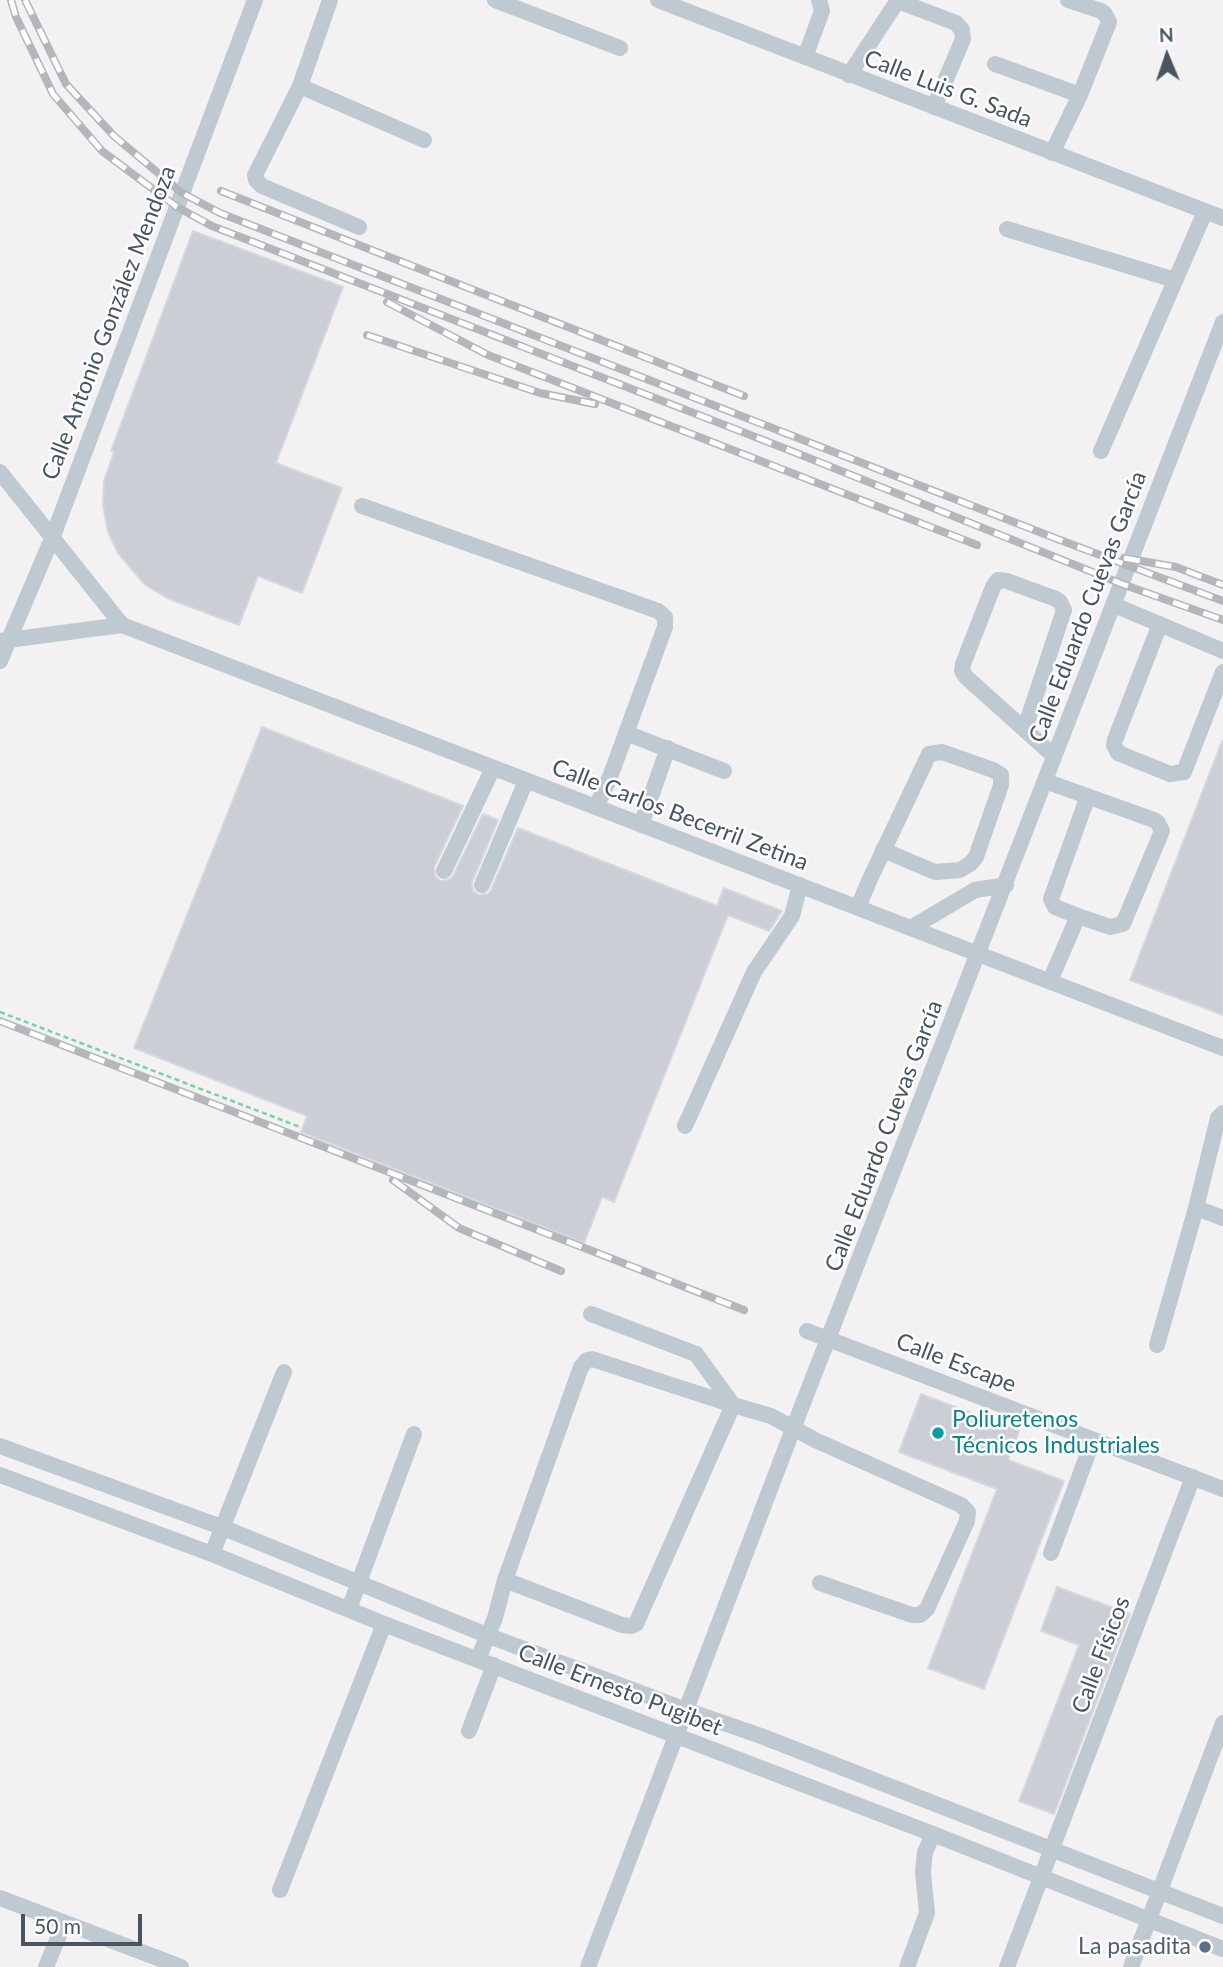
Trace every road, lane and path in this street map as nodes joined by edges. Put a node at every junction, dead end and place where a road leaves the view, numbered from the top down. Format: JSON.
{"nodes":[{"id":1,"x":255,"y":0,"type":"edge"},
{"id":2,"x":330,"y":0,"type":"edge"},
{"id":3,"x":495,"y":0,"type":"edge"},
{"id":4,"x":657,"y":0,"type":"edge"},
{"id":5,"x":820,"y":0,"type":"edge"},
{"id":6,"x":898,"y":0,"type":"edge"},
{"id":7,"x":1068,"y":0,"type":"edge"},
{"id":8,"x":620,"y":48,"type":"dead end"},
{"id":9,"x":804,"y":57,"type":"junction"},
{"id":10,"x":995,"y":64,"type":"dead end"},
{"id":11,"x":849,"y":75,"type":"junction"},
{"id":12,"x":300,"y":86,"type":"junction"},
{"id":13,"x":1080,"y":95,"type":"junction"},
{"id":14,"x":934,"y":107,"type":"junction"},
{"id":15,"x":424,"y":140,"type":"dead end"},
{"id":16,"x":1052,"y":153,"type":"junction"},
{"id":17,"x":1205,"y":212,"type":"junction"},
{"id":18,"x":1223,"y":218,"type":"edge"},
{"id":19,"x":359,"y":227,"type":"dead end"},
{"id":20,"x":1007,"y":229,"type":"dead end"},
{"id":21,"x":1175,"y":280,"type":"junction"},
{"id":22,"x":1223,"y":321,"type":"edge"},
{"id":23,"x":1101,"y":451,"type":"dead end"},
{"id":24,"x":0,"y":472,"type":"edge"},
{"id":25,"x":362,"y":506,"type":"dead end"},
{"id":26,"x":53,"y":536,"type":"junction"},
{"id":27,"x":1114,"y":604,"type":"junction"},
{"id":28,"x":1160,"y":624,"type":"junction"},
{"id":29,"x":122,"y":625,"type":"junction"},
{"id":30,"x":4,"y":640,"type":"edge"},
{"id":31,"x":1223,"y":651,"type":"edge"},
{"id":32,"x":0,"y":661,"type":"edge"},
{"id":33,"x":1223,"y":672,"type":"edge"},
{"id":34,"x":1025,"y":728,"type":"junction"},
{"id":35,"x":626,"y":733,"type":"junction"},
{"id":36,"x":668,"y":748,"type":"junction"},
{"id":37,"x":1054,"y":756,"type":"junction"},
{"id":38,"x":493,"y":768,"type":"junction"},
{"id":39,"x":724,"y":771,"type":"dead end"},
{"id":40,"x":526,"y":780,"type":"junction"},
{"id":41,"x":1045,"y":781,"type":"junction"},
{"id":42,"x":1088,"y":796,"type":"junction"},
{"id":43,"x":596,"y":807,"type":"junction"},
{"id":44,"x":641,"y":825,"type":"junction"},
{"id":45,"x":883,"y":850,"type":"junction"},
{"id":46,"x":444,"y":871,"type":"dead end"},
{"id":47,"x":482,"y":885,"type":"dead end"},
{"id":48,"x":800,"y":885,"type":"junction"},
{"id":49,"x":1006,"y":885,"type":"junction"},
{"id":50,"x":858,"y":908,"type":"junction"},
{"id":51,"x":1078,"y":916,"type":"junction"},
{"id":52,"x":911,"y":928,"type":"junction"},
{"id":53,"x":978,"y":954,"type":"junction"},
{"id":54,"x":1049,"y":981,"type":"junction"},
{"id":55,"x":0,"y":1012,"type":"edge"},
{"id":56,"x":1223,"y":1048,"type":"edge"},
{"id":57,"x":1223,"y":1113,"type":"edge"},
{"id":58,"x":685,"y":1126,"type":"dead end"},
{"id":59,"x":300,"y":1127,"type":"dead end"},
{"id":60,"x":1196,"y":1208,"type":"junction"},
{"id":61,"x":1223,"y":1218,"type":"edge"},
{"id":62,"x":591,"y":1314,"type":"dead end"},
{"id":63,"x":807,"y":1331,"type":"dead end"},
{"id":64,"x":829,"y":1339,"type":"junction"},
{"id":65,"x":1157,"y":1345,"type":"dead end"},
{"id":66,"x":284,"y":1372,"type":"dead end"},
{"id":67,"x":733,"y":1405,"type":"junction"},
{"id":68,"x":793,"y":1429,"type":"junction"},
{"id":69,"x":414,"y":1434,"type":"dead end"},
{"id":70,"x":1093,"y":1440,"type":"junction"},
{"id":71,"x":0,"y":1446,"type":"edge"},
{"id":72,"x":0,"y":1475,"type":"edge"},
{"id":73,"x":1193,"y":1477,"type":"junction"},
{"id":74,"x":117,"y":1488,"type":"junction"},
{"id":75,"x":1223,"y":1489,"type":"edge"},
{"id":76,"x":105,"y":1515,"type":"junction"},
{"id":77,"x":224,"y":1528,"type":"junction"},
{"id":78,"x":1051,"y":1553,"type":"dead end"},
{"id":79,"x":212,"y":1554,"type":"junction"},
{"id":80,"x":505,"y":1580,"type":"junction"},
{"id":81,"x":358,"y":1582,"type":"junction"},
{"id":82,"x":820,"y":1583,"type":"dead end"},
{"id":83,"x":349,"y":1609,"type":"junction"},
{"id":84,"x":384,"y":1624,"type":"junction"},
{"id":85,"x":489,"y":1636,"type":"junction"},
{"id":86,"x":486,"y":1662,"type":"junction"},
{"id":87,"x":687,"y":1710,"type":"junction"},
{"id":88,"x":1223,"y":1723,"type":"edge"},
{"id":89,"x":469,"y":1731,"type":"dead end"},
{"id":90,"x":677,"y":1736,"type":"junction"},
{"id":91,"x":761,"y":1736,"type":"junction"},
{"id":92,"x":749,"y":1763,"type":"junction"},
{"id":93,"x":837,"y":1765,"type":"junction"},
{"id":94,"x":905,"y":1792,"type":"junction"},
{"id":95,"x":827,"y":1793,"type":"junction"},
{"id":96,"x":895,"y":1819,"type":"junction"},
{"id":97,"x":933,"y":1833,"type":"junction"},
{"id":98,"x":1051,"y":1850,"type":"junction"},
{"id":99,"x":1041,"y":1877,"type":"junction"},
{"id":100,"x":280,"y":1891,"type":"dead end"},
{"id":101,"x":1159,"y":1892,"type":"junction"},
{"id":102,"x":0,"y":1898,"type":"edge"},
{"id":103,"x":1223,"y":1916,"type":"edge"},
{"id":104,"x":1148,"y":1920,"type":"junction"},
{"id":105,"x":64,"y":1923,"type":"junction"},
{"id":106,"x":1223,"y":1949,"type":"edge"},
{"id":107,"x":46,"y":1967,"type":"edge"},
{"id":108,"x":181,"y":1967,"type":"edge"},
{"id":109,"x":588,"y":1967,"type":"edge"},
{"id":110,"x":907,"y":1967,"type":"edge"},
{"id":111,"x":1007,"y":1967,"type":"edge"},
{"id":112,"x":1131,"y":1967,"type":"edge"}],
"edges":[{"from":1,"to":26,"type":"street","name":"Calle Antonio González Mendoza"},
{"from":2,"to":12,"type":"street"},
{"from":3,"to":8,"type":"street"},
{"from":4,"to":9,"type":"street","name":"Calle Luis G. Sada"},
{"from":5,"to":9,"type":"street"},
{"from":6,"to":11,"type":"street"},
{"from":6,"to":14,"type":"street"},
{"from":7,"to":13,"type":"street"},
{"from":9,"to":11,"type":"street","name":"Calle Luis G. Sada"},
{"from":10,"to":13,"type":"street"},
{"from":11,"to":14,"type":"street","name":"Calle Luis G. Sada"},
{"from":12,"to":15,"type":"street"},
{"from":12,"to":19,"type":"street"},
{"from":13,"to":16,"type":"street"},
{"from":14,"to":16,"type":"street","name":"Calle Luis G. Sada"},
{"from":16,"to":17,"type":"street","name":"Calle Luis G. Sada"},
{"from":17,"to":18,"type":"street","name":"Calle Luis G. Sada"},
{"from":17,"to":21,"type":"street"},
{"from":20,"to":21,"type":"street"},
{"from":21,"to":23,"type":"street"},
{"from":22,"to":27,"type":"street","name":"Calle Eduardo Cuevas García"},
{"from":24,"to":26,"type":"street"},
{"from":25,"to":35,"type":"street"},
{"from":26,"to":29,"type":"street"},
{"from":26,"to":30,"type":"street","name":"Calle Antonio González Mendoza"},
{"from":27,"to":28,"type":"street"},
{"from":27,"to":37,"type":"street","name":"Calle Eduardo Cuevas García"},
{"from":28,"to":31,"type":"street"},
{"from":28,"to":33,"type":"street"},
{"from":29,"to":30,"type":"street","name":"Calle Carlos Becerril Zetina"},
{"from":29,"to":38,"type":"street","name":"Calle Carlos Becerril Zetina"},
{"from":30,"to":32,"type":"street","name":"Calle Antonio González Mendoza"},
{"from":34,"to":34,"type":"street"},
{"from":34,"to":37,"type":"street"},
{"from":35,"to":36,"type":"street"},
{"from":35,"to":43,"type":"street"},
{"from":36,"to":39,"type":"street"},
{"from":36,"to":44,"type":"street"},
{"from":37,"to":41,"type":"street","name":"Calle Eduardo Cuevas García"},
{"from":38,"to":40,"type":"street","name":"Calle Carlos Becerril Zetina"},
{"from":38,"to":46,"type":"street"},
{"from":40,"to":43,"type":"street","name":"Calle Carlos Becerril Zetina"},
{"from":40,"to":47,"type":"street"},
{"from":41,"to":42,"type":"street"},
{"from":41,"to":49,"type":"street","name":"Calle Eduardo Cuevas García"},
{"from":42,"to":51,"type":"street"},
{"from":42,"to":51,"type":"street"},
{"from":43,"to":44,"type":"street","name":"Calle Carlos Becerril Zetina"},
{"from":44,"to":48,"type":"street","name":"Calle Carlos Becerril Zetina"},
{"from":45,"to":45,"type":"street"},
{"from":45,"to":50,"type":"street"},
{"from":48,"to":50,"type":"street","name":"Calle Carlos Becerril Zetina"},
{"from":48,"to":58,"type":"street"},
{"from":49,"to":52,"type":"street"},
{"from":49,"to":53,"type":"street","name":"Calle Eduardo Cuevas García"},
{"from":50,"to":52,"type":"street","name":"Calle Carlos Becerril Zetina"},
{"from":51,"to":54,"type":"street"},
{"from":52,"to":53,"type":"street","name":"Calle Carlos Becerril Zetina"},
{"from":53,"to":54,"type":"street","name":"Calle Carlos Becerril Zetina"},
{"from":53,"to":64,"type":"street","name":"Calle Eduardo Cuevas García"},
{"from":54,"to":56,"type":"street","name":"Calle Carlos Becerril Zetina"},
{"from":55,"to":59,"type":"path"},
{"from":57,"to":60,"type":"street"},
{"from":60,"to":61,"type":"street"},
{"from":60,"to":65,"type":"street"},
{"from":62,"to":67,"type":"street"},
{"from":63,"to":64,"type":"street","name":"Calle Escape"},
{"from":64,"to":68,"type":"street","name":"Calle Eduardo Cuevas García"},
{"from":64,"to":70,"type":"street","name":"Calle Escape"},
{"from":66,"to":77,"type":"street"},
{"from":67,"to":68,"type":"street"},
{"from":67,"to":80,"type":"street"},
{"from":67,"to":80,"type":"street"},
{"from":68,"to":82,"type":"street"},
{"from":68,"to":87,"type":"street","name":"Calle Eduardo Cuevas García"},
{"from":69,"to":81,"type":"street"},
{"from":70,"to":73,"type":"street","name":"Calle Escape"},
{"from":70,"to":78,"type":"street"},
{"from":71,"to":74,"type":"street","name":"Calle Ernesto Pugibet"},
{"from":72,"to":76,"type":"street","name":"Calle Ernesto Pugibet"},
{"from":73,"to":75,"type":"street","name":"Calle Escape"},
{"from":73,"to":98,"type":"street","name":"Calle Físicos"},
{"from":74,"to":76,"type":"street"},
{"from":74,"to":77,"type":"street","name":"Calle Ernesto Pugibet"},
{"from":76,"to":79,"type":"street","name":"Calle Ernesto Pugibet"},
{"from":77,"to":79,"type":"street"},
{"from":77,"to":81,"type":"street","name":"Calle Ernesto Pugibet"},
{"from":79,"to":83,"type":"street","name":"Calle Ernesto Pugibet"},
{"from":80,"to":85,"type":"street"},
{"from":81,"to":83,"type":"street"},
{"from":81,"to":85,"type":"street","name":"Calle Ernesto Pugibet"},
{"from":83,"to":84,"type":"street","name":"Calle Ernesto Pugibet"},
{"from":84,"to":86,"type":"street","name":"Calle Ernesto Pugibet"},
{"from":84,"to":100,"type":"street"},
{"from":85,"to":86,"type":"street"},
{"from":85,"to":87,"type":"street","name":"Calle Ernesto Pugibet"},
{"from":86,"to":89,"type":"street"},
{"from":86,"to":90,"type":"street","name":"Calle Ernesto Pugibet"},
{"from":87,"to":90,"type":"street","name":"Calle Eduardo Cuevas García"},
{"from":87,"to":91,"type":"street","name":"Calle Ernesto Pugibet"},
{"from":88,"to":101,"type":"street"},
{"from":90,"to":92,"type":"street","name":"Calle Ernesto Pugibet"},
{"from":90,"to":109,"type":"street","name":"Calle Eduardo Cuevas García"},
{"from":91,"to":92,"type":"street"},
{"from":91,"to":93,"type":"street","name":"Calle Ernesto Pugibet"},
{"from":92,"to":95,"type":"street","name":"Calle Ernesto Pugibet"},
{"from":93,"to":94,"type":"street","name":"Calle Ernesto Pugibet"},
{"from":93,"to":95,"type":"street"},
{"from":94,"to":96,"type":"street"},
{"from":94,"to":98,"type":"street","name":"Calle Ernesto Pugibet"},
{"from":95,"to":96,"type":"street","name":"Calle Ernesto Pugibet"},
{"from":96,"to":97,"type":"street","name":"Calle Ernesto Pugibet"},
{"from":97,"to":99,"type":"street","name":"Calle Ernesto Pugibet"},
{"from":97,"to":110,"type":"street"},
{"from":98,"to":99,"type":"street","name":"Calle Físicos"},
{"from":98,"to":101,"type":"street","name":"Calle Ernesto Pugibet"},
{"from":99,"to":104,"type":"street","name":"Calle Ernesto Pugibet"},
{"from":99,"to":111,"type":"street","name":"Calle Físicos"},
{"from":101,"to":103,"type":"street","name":"Calle Ernesto Pugibet"},
{"from":101,"to":104,"type":"street"},
{"from":102,"to":105,"type":"street"},
{"from":104,"to":106,"type":"street","name":"Calle Ernesto Pugibet"},
{"from":104,"to":112,"type":"street"},
{"from":105,"to":107,"type":"street"},
{"from":105,"to":108,"type":"street"}]}
